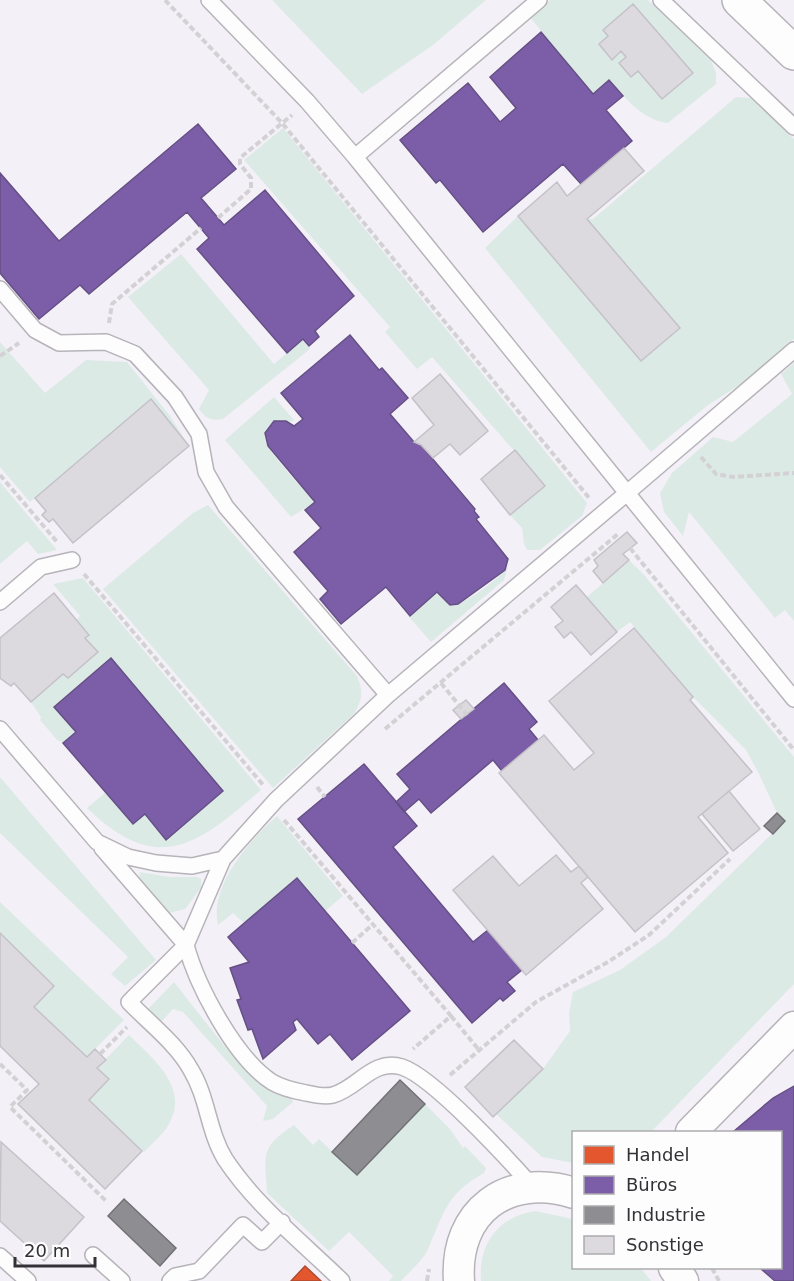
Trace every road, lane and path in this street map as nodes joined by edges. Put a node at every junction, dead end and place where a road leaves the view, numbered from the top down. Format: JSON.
{"nodes":[{"id":1,"x":165,"y":0,"type":"edge"},
{"id":2,"x":209,"y":0,"type":"edge"},
{"id":3,"x":538,"y":0,"type":"edge"},
{"id":4,"x":661,"y":0,"type":"edge"},
{"id":5,"x":739,"y":0,"type":"edge"},
{"id":6,"x":794,"y":53,"type":"edge"},
{"id":7,"x":307,"y":101,"type":"junction"},
{"id":8,"x":282,"y":123,"type":"junction"},
{"id":9,"x":794,"y":127,"type":"edge"},
{"id":10,"x":355,"y":157,"type":"junction"},
{"id":11,"x":218,"y":218,"type":"dead end"},
{"id":12,"x":201,"y":228,"type":"dead end"},
{"id":13,"x":0,"y":289,"type":"edge"},
{"id":14,"x":106,"y":342,"type":"junction"},
{"id":15,"x":794,"y":350,"type":"edge"},
{"id":16,"x":687,"y":441,"type":"junction"},
{"id":17,"x":794,"y":474,"type":"edge"},
{"id":18,"x":0,"y":475,"type":"edge"},
{"id":19,"x":627,"y":493,"type":"junction"},
{"id":20,"x":602,"y":514,"type":"junction"},
{"id":21,"x":630,"y":548,"type":"dead end"},
{"id":22,"x":72,"y":560,"type":"junction"},
{"id":23,"x":0,"y":602,"type":"edge"},
{"id":24,"x":441,"y":683,"type":"junction"},
{"id":25,"x":388,"y":695,"type":"junction"},
{"id":26,"x":794,"y":699,"type":"edge"},
{"id":27,"x":467,"y":715,"type":"dead end"},
{"id":28,"x":0,"y":729,"type":"edge"},
{"id":29,"x":380,"y":734,"type":"dead end"},
{"id":30,"x":794,"y":750,"type":"edge"},
{"id":31,"x":324,"y":779,"type":"dead end"},
{"id":32,"x":316,"y":786,"type":"junction"},
{"id":33,"x":309,"y":793,"type":"dead end"},
{"id":34,"x":325,"y":797,"type":"dead end"},
{"id":35,"x":276,"y":800,"type":"junction"},
{"id":36,"x":97,"y":842,"type":"junction"},
{"id":37,"x":223,"y":859,"type":"junction"},
{"id":38,"x":730,"y":860,"type":"dead end"},
{"id":39,"x":372,"y":925,"type":"junction"},
{"id":40,"x":352,"y":943,"type":"dead end"},
{"id":41,"x":186,"y":945,"type":"junction"},
{"id":42,"x":140,"y":1013,"type":"junction"},
{"id":43,"x":451,"y":1016,"type":"junction"},
{"id":44,"x":794,"y":1027,"type":"edge"},
{"id":45,"x":479,"y":1050,"type":"junction"},
{"id":46,"x":100,"y":1054,"type":"dead end"},
{"id":47,"x":0,"y":1064,"type":"edge"},
{"id":48,"x":401,"y":1066,"type":"junction"},
{"id":49,"x":434,"y":1089,"type":"junction"},
{"id":50,"x":692,"y":1131,"type":"edge"},
{"id":51,"x":532,"y":1186,"type":"junction"},
{"id":52,"x":572,"y":1193,"type":"edge"},
{"id":53,"x":106,"y":1201,"type":"dead end"},
{"id":54,"x":282,"y":1222,"type":"junction"},
{"id":55,"x":93,"y":1255,"type":"dead end"},
{"id":56,"x":0,"y":1256,"type":"edge"},
{"id":57,"x":28,"y":1281,"type":"edge"},
{"id":58,"x":122,"y":1281,"type":"edge"},
{"id":59,"x":170,"y":1281,"type":"edge"},
{"id":60,"x":342,"y":1281,"type":"edge"},
{"id":61,"x":459,"y":1281,"type":"edge"}],
"edges":[{"from":1,"to":8,"type":"path"},
{"from":2,"to":7,"type":"lane"},
{"from":3,"to":10,"type":"lane"},
{"from":4,"to":9,"type":"lane"},
{"from":5,"to":6,"type":"main road"},
{"from":7,"to":8,"type":"path"},
{"from":7,"to":10,"type":"lane"},
{"from":8,"to":11,"type":"path"},
{"from":8,"to":20,"type":"path"},
{"from":10,"to":19,"type":"lane"},
{"from":12,"to":14,"type":"path"},
{"from":13,"to":14,"type":"lane"},
{"from":14,"to":25,"type":"lane"},
{"from":15,"to":16,"type":"lane"},
{"from":16,"to":17,"type":"path"},
{"from":16,"to":19,"type":"lane"},
{"from":18,"to":22,"type":"path"},
{"from":19,"to":20,"type":"lane"},
{"from":19,"to":26,"type":"lane"},
{"from":20,"to":24,"type":"path"},
{"from":20,"to":25,"type":"lane"},
{"from":21,"to":30,"type":"path"},
{"from":22,"to":23,"type":"lane"},
{"from":22,"to":35,"type":"path"},
{"from":24,"to":27,"type":"path"},
{"from":24,"to":29,"type":"path"},
{"from":25,"to":35,"type":"lane"},
{"from":28,"to":36,"type":"lane"},
{"from":31,"to":32,"type":"path"},
{"from":32,"to":33,"type":"path"},
{"from":32,"to":34,"type":"path"},
{"from":35,"to":37,"type":"lane"},
{"from":35,"to":39,"type":"path"},
{"from":36,"to":37,"type":"lane"},
{"from":36,"to":41,"type":"lane"},
{"from":37,"to":41,"type":"lane"},
{"from":38,"to":45,"type":"path"},
{"from":39,"to":40,"type":"path"},
{"from":39,"to":43,"type":"path"},
{"from":41,"to":42,"type":"lane"},
{"from":41,"to":48,"type":"lane"},
{"from":42,"to":46,"type":"path"},
{"from":42,"to":54,"type":"lane"},
{"from":43,"to":45,"type":"path"},
{"from":43,"to":48,"type":"path"},
{"from":44,"to":50,"type":"street"},
{"from":45,"to":49,"type":"path"},
{"from":47,"to":53,"type":"path"},
{"from":48,"to":49,"type":"lane"},
{"from":49,"to":51,"type":"lane"},
{"from":51,"to":52,"type":"street"},
{"from":51,"to":61,"type":"street"},
{"from":54,"to":59,"type":"lane"},
{"from":54,"to":60,"type":"lane"},
{"from":55,"to":58,"type":"lane"},
{"from":56,"to":57,"type":"lane"}]}
